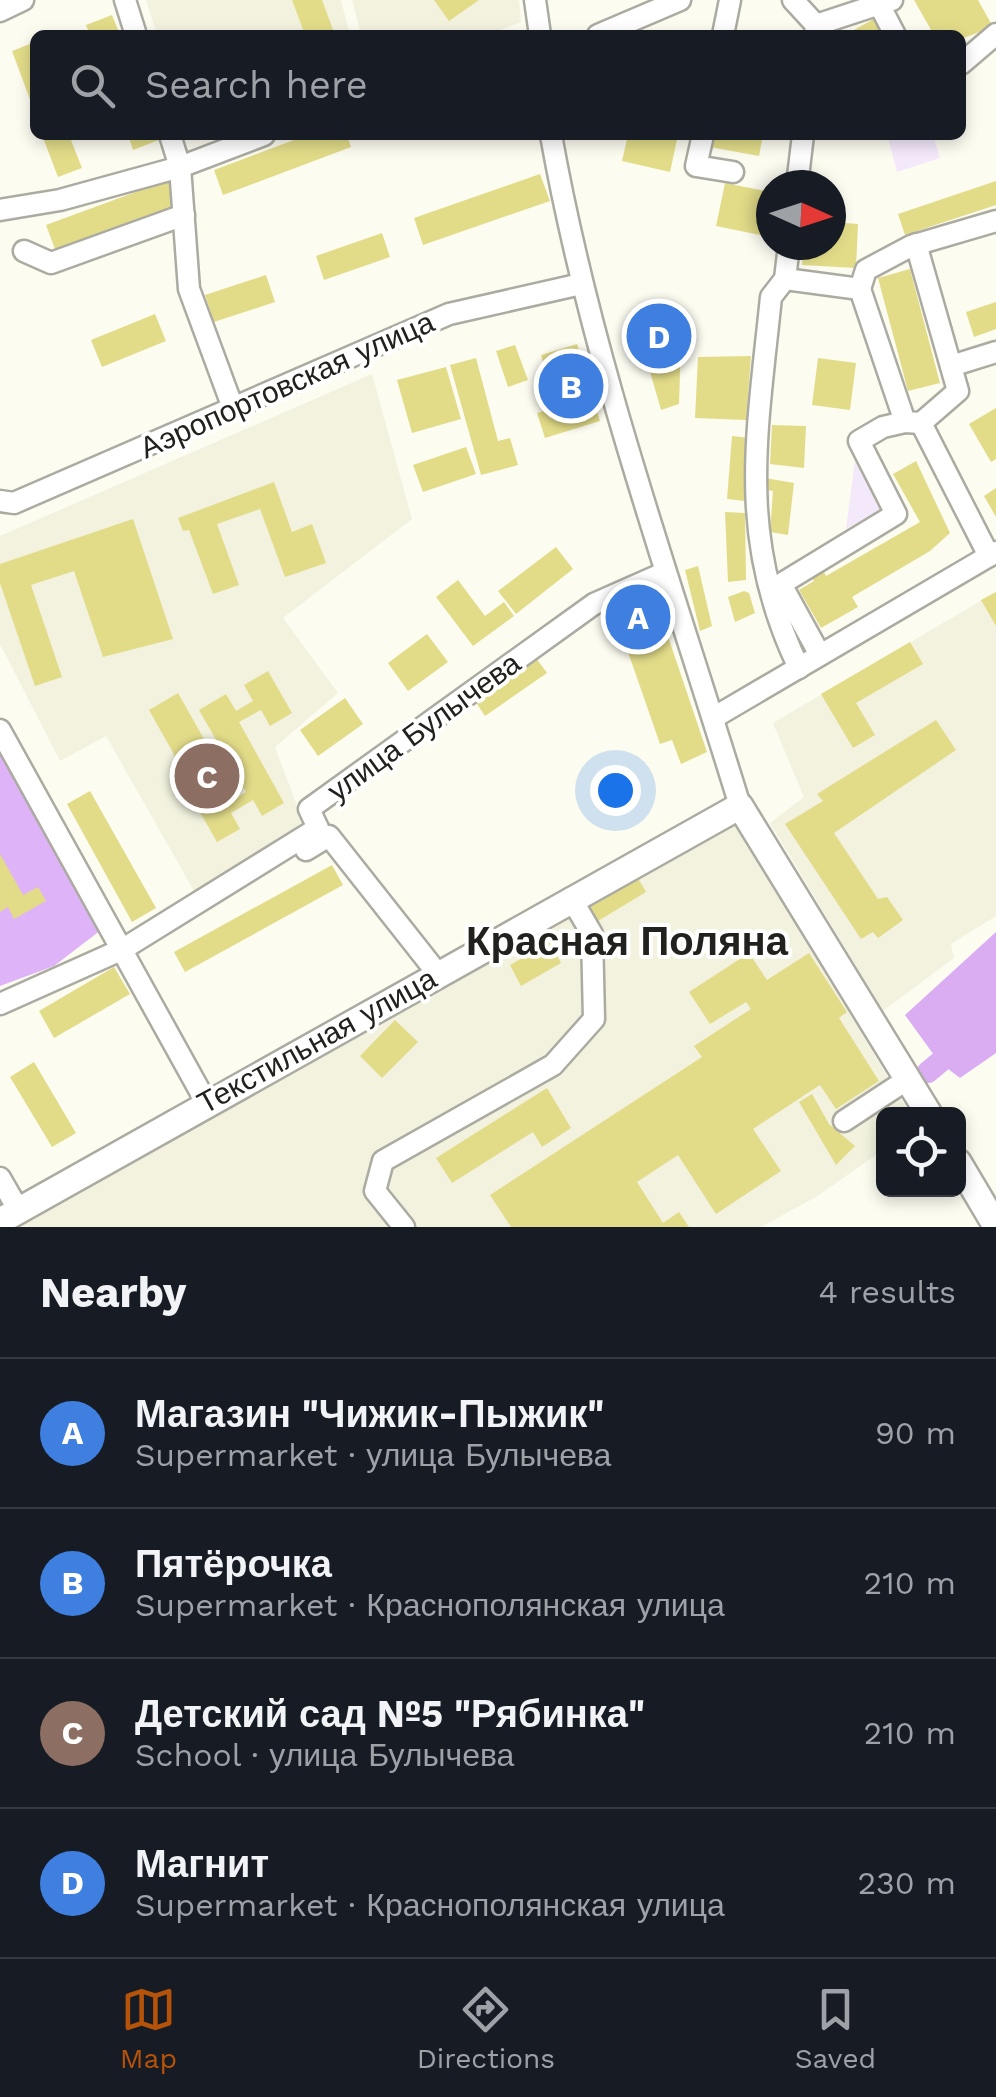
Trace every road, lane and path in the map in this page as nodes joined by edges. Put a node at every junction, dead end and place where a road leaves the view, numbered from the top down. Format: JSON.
{"nodes":[{"id":1,"x":23,"y":0,"type":"edge"},
{"id":2,"x":124,"y":0,"type":"edge"},
{"id":3,"x":536,"y":0,"type":"edge"},
{"id":4,"x":680,"y":0,"type":"edge"},
{"id":5,"x":730,"y":0,"type":"edge"},
{"id":6,"x":793,"y":0,"type":"edge"},
{"id":7,"x":886,"y":3,"type":"edge"},
{"id":8,"x":0,"y":11,"type":"edge"},
{"id":9,"x":134,"y":30,"type":"edge"},
{"id":10,"x":536,"y":30,"type":"edge"},
{"id":11,"x":610,"y":30,"type":"edge"},
{"id":12,"x":724,"y":30,"type":"edge"},
{"id":13,"x":816,"y":30,"type":"edge"},
{"id":14,"x":894,"y":30,"type":"edge"},
{"id":15,"x":996,"y":34,"type":"edge"},
{"id":16,"x":966,"y":60,"type":"edge"},
{"id":17,"x":172,"y":140,"type":"edge"},
{"id":18,"x":251,"y":140,"type":"edge"},
{"id":19,"x":552,"y":140,"type":"edge"},
{"id":20,"x":702,"y":140,"type":"edge"},
{"id":21,"x":802,"y":140,"type":"edge"},
{"id":22,"x":180,"y":167,"type":"junction"},
{"id":23,"x":798,"y":170,"type":"edge"},
{"id":24,"x":733,"y":172,"type":"dead end"},
{"id":25,"x":0,"y":210,"type":"edge"},
{"id":26,"x":184,"y":216,"type":"junction"},
{"id":27,"x":996,"y":221,"type":"edge"},
{"id":28,"x":916,"y":244,"type":"junction"},
{"id":29,"x":24,"y":251,"type":"dead end"},
{"id":30,"x":787,"y":260,"type":"edge"},
{"id":31,"x":785,"y":279,"type":"junction"},
{"id":32,"x":580,"y":284,"type":"junction"},
{"id":33,"x":860,"y":289,"type":"junction"},
{"id":34,"x":996,"y":352,"type":"edge"},
{"id":35,"x":951,"y":366,"type":"junction"},
{"id":36,"x":234,"y":408,"type":"junction"},
{"id":37,"x":913,"y":423,"type":"junction"},
{"id":38,"x":0,"y":501,"type":"edge"},
{"id":39,"x":992,"y":554,"type":"edge"},
{"id":40,"x":664,"y":573,"type":"junction"},
{"id":41,"x":820,"y":655,"type":"junction"},
{"id":42,"x":799,"y":668,"type":"junction"},
{"id":43,"x":713,"y":718,"type":"junction"},
{"id":44,"x":0,"y":730,"type":"edge"},
{"id":45,"x":740,"y":806,"type":"junction"},
{"id":46,"x":571,"y":898,"type":"junction"},
{"id":47,"x":126,"y":954,"type":"junction"},
{"id":48,"x":438,"y":974,"type":"junction"},
{"id":49,"x":0,"y":1004,"type":"edge"},
{"id":50,"x":908,"y":1079,"type":"junction"},
{"id":51,"x":206,"y":1102,"type":"junction"},
{"id":52,"x":925,"y":1107,"type":"edge"},
{"id":53,"x":844,"y":1120,"type":"dead end"},
{"id":54,"x":966,"y":1175,"type":"edge"},
{"id":55,"x":0,"y":1178,"type":"edge"},
{"id":56,"x":9,"y":1216,"type":"edge"},
{"id":57,"x":996,"y":1224,"type":"edge"},
{"id":58,"x":404,"y":1227,"type":"edge"}],
"edges":[{"from":1,"to":8,"type":"street"},
{"from":2,"to":9,"type":"street"},
{"from":3,"to":10,"type":"street"},
{"from":4,"to":11,"type":"street"},
{"from":5,"to":12,"type":"street"},
{"from":6,"to":13,"type":"street"},
{"from":7,"to":13,"type":"street"},
{"from":7,"to":14,"type":"street"},
{"from":15,"to":16,"type":"street"},
{"from":17,"to":22,"type":"street"},
{"from":18,"to":22,"type":"street"},
{"from":19,"to":32,"type":"street"},
{"from":20,"to":24,"type":"street"},
{"from":21,"to":23,"type":"street"},
{"from":22,"to":25,"type":"street"},
{"from":22,"to":26,"type":"street"},
{"from":26,"to":29,"type":"street"},
{"from":26,"to":36,"type":"street"},
{"from":27,"to":28,"type":"street"},
{"from":28,"to":33,"type":"street"},
{"from":28,"to":35,"type":"street"},
{"from":30,"to":31,"type":"street"},
{"from":31,"to":33,"type":"street"},
{"from":31,"to":42,"type":"street"},
{"from":32,"to":36,"type":"street","name":"Аэропортовская улица"},
{"from":32,"to":40,"type":"street"},
{"from":33,"to":37,"type":"street"},
{"from":34,"to":35,"type":"street"},
{"from":35,"to":37,"type":"street"},
{"from":36,"to":38,"type":"street","name":"Аэропортовская улица"},
{"from":37,"to":39,"type":"street"},
{"from":37,"to":41,"type":"street"},
{"from":39,"to":41,"type":"street"},
{"from":40,"to":43,"type":"street"},
{"from":40,"to":47,"type":"street","name":"улица Булычева"},
{"from":41,"to":42,"type":"street"},
{"from":42,"to":43,"type":"street"},
{"from":43,"to":45,"type":"street"},
{"from":44,"to":47,"type":"street"},
{"from":45,"to":46,"type":"main road","name":"Текстильная улица"},
{"from":45,"to":50,"type":"main road"},
{"from":46,"to":48,"type":"main road","name":"Текстильная улица"},
{"from":46,"to":58,"type":"street"},
{"from":47,"to":48,"type":"street"},
{"from":47,"to":49,"type":"street","name":"улица Булычева"},
{"from":47,"to":51,"type":"street"},
{"from":48,"to":51,"type":"main road","name":"Текстильная улица"},
{"from":50,"to":52,"type":"main road"},
{"from":50,"to":53,"type":"street"},
{"from":51,"to":56,"type":"main road","name":"Текстильная улица"},
{"from":54,"to":57,"type":"main road"},
{"from":55,"to":56,"type":"street"}]}
